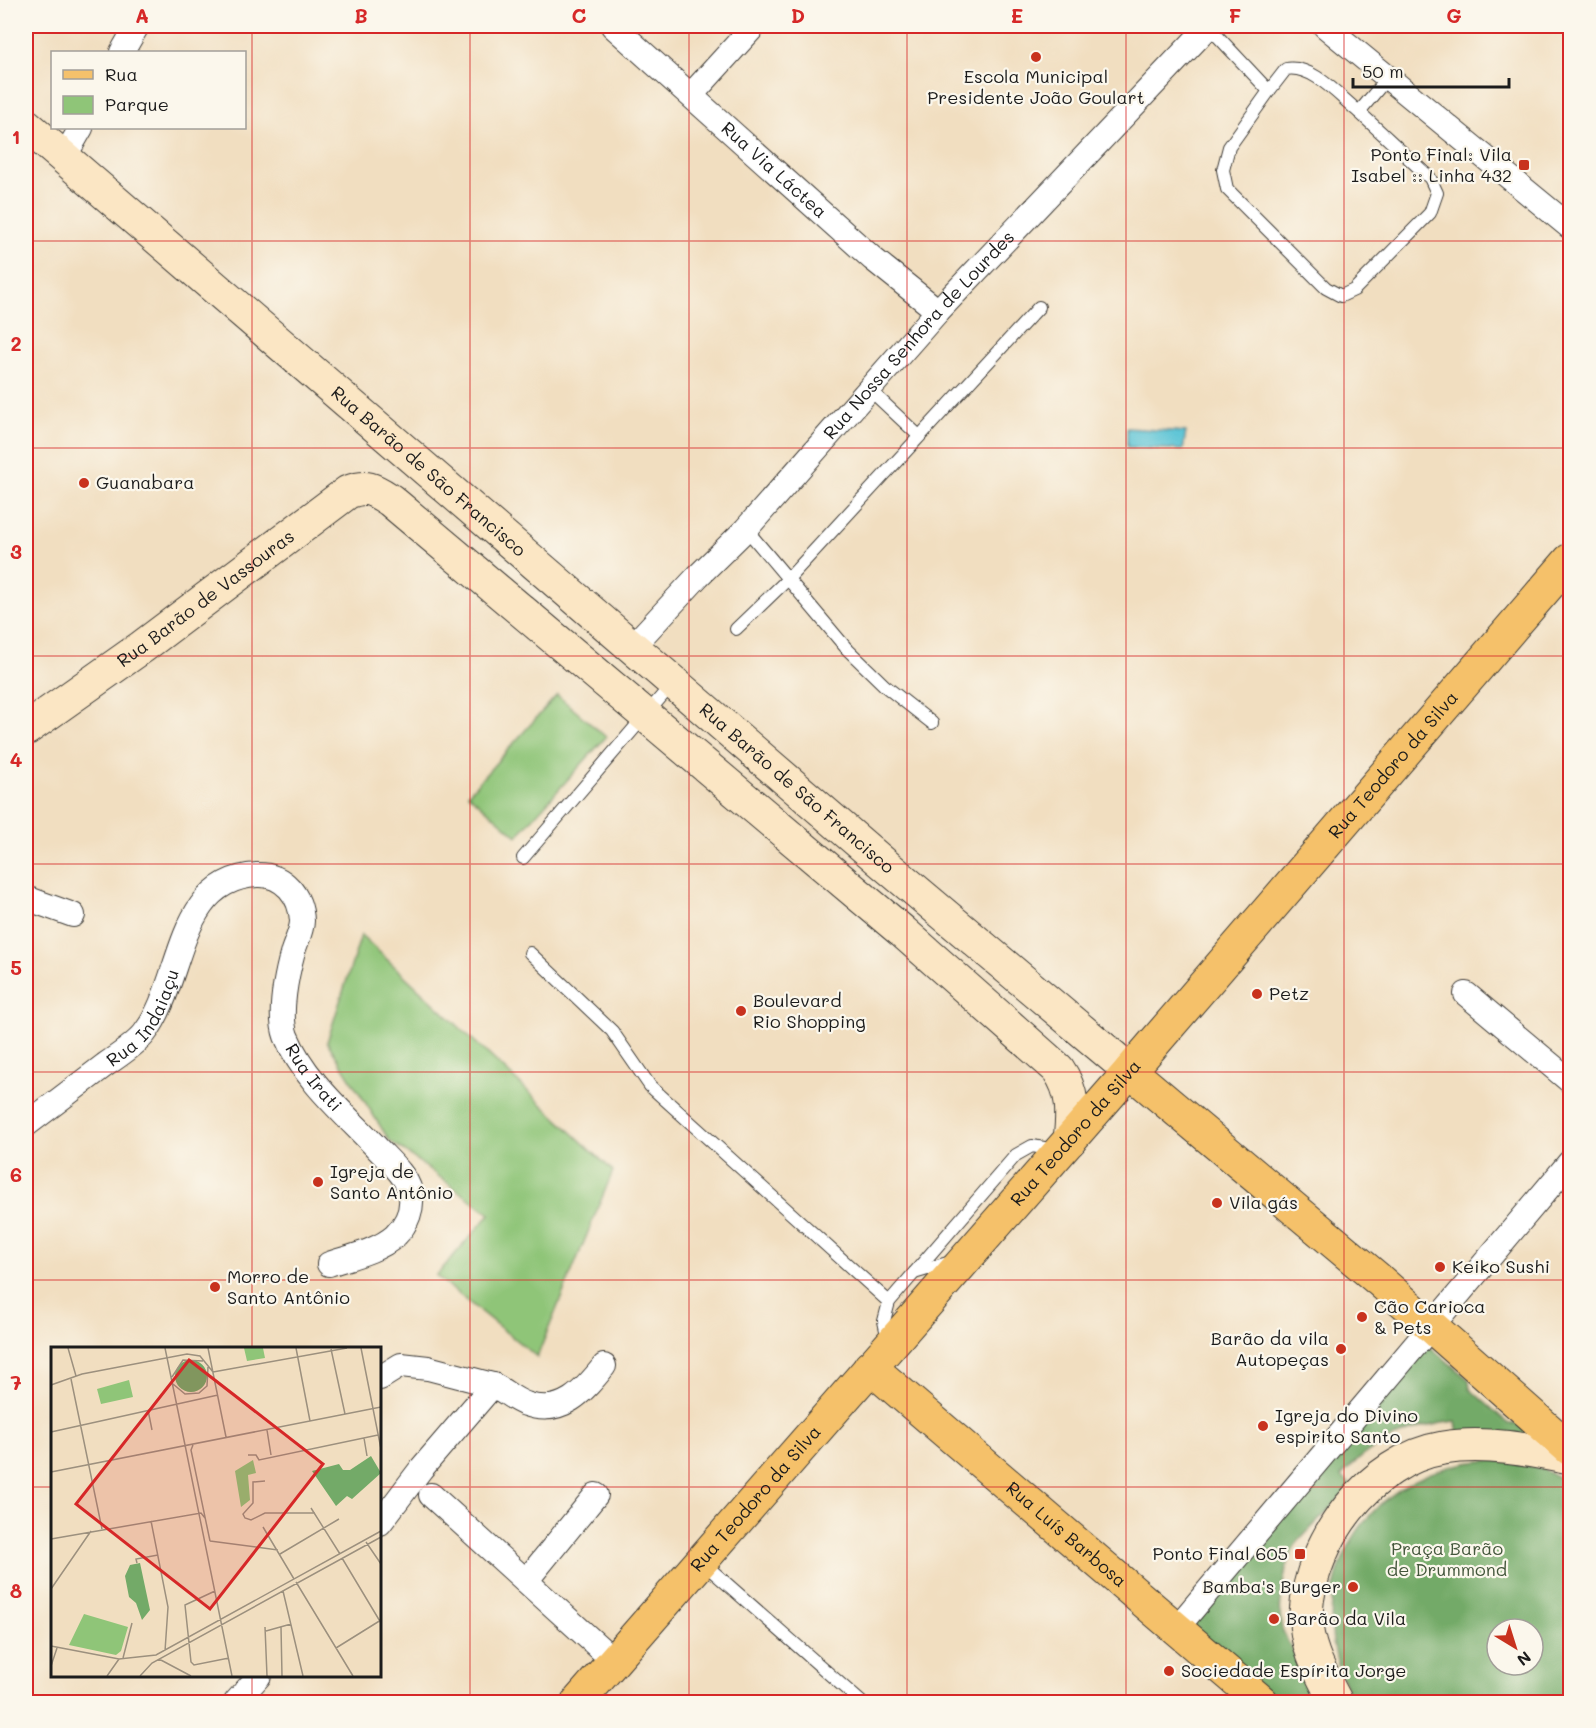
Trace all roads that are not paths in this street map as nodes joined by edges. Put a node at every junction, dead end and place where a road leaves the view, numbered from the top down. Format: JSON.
{"nodes":[{"id":1,"x":137,"y":26,"type":"edge"},
{"id":2,"x":613,"y":26,"type":"edge"},
{"id":3,"x":754,"y":26,"type":"edge"},
{"id":4,"x":1208,"y":26,"type":"edge"},
{"id":5,"x":1325,"y":26,"type":"edge"},
{"id":6,"x":123,"y":51,"type":"edge"},
{"id":7,"x":1388,"y":77,"type":"junction"},
{"id":8,"x":1269,"y":91,"type":"junction"},
{"id":9,"x":692,"y":94,"type":"junction"},
{"id":10,"x":1359,"y":112,"type":"junction"},
{"id":11,"x":26,"y":125,"type":"edge"},
{"id":12,"x":80,"y":129,"type":"edge"},
{"id":13,"x":63,"y":159,"type":"junction"},
{"id":14,"x":1570,"y":227,"type":"edge"},
{"id":15,"x":1039,"y":307,"type":"dead end"},
{"id":16,"x":938,"y":311,"type":"junction"},
{"id":17,"x":869,"y":389,"type":"junction"},
{"id":18,"x":377,"y":427,"type":"junction"},
{"id":19,"x":919,"y":436,"type":"junction"},
{"id":20,"x":417,"y":464,"type":"junction"},
{"id":21,"x":376,"y":494,"type":"junction"},
{"id":22,"x":746,"y":529,"type":"junction"},
{"id":23,"x":1570,"y":560,"type":"edge"},
{"id":24,"x":788,"y":579,"type":"junction"},
{"id":25,"x":735,"y":629,"type":"dead end"},
{"id":26,"x":560,"y":644,"type":"junction"},
{"id":27,"x":632,"y":647,"type":"junction"},
{"id":28,"x":674,"y":683,"type":"junction"},
{"id":29,"x":645,"y":715,"type":"junction"},
{"id":30,"x":932,"y":723,"type":"dead end"},
{"id":31,"x":26,"y":729,"type":"edge"},
{"id":32,"x":523,"y":858,"type":"dead end"},
{"id":33,"x":225,"y":882,"type":"joint"},
{"id":34,"x":26,"y":898,"type":"edge"},
{"id":35,"x":72,"y":915,"type":"dead end"},
{"id":36,"x":530,"y":953,"type":"dead end"},
{"id":37,"x":1466,"y":994,"type":"dead end"},
{"id":38,"x":1130,"y":1071,"type":"junction"},
{"id":39,"x":1570,"y":1081,"type":"edge"},
{"id":40,"x":26,"y":1125,"type":"edge"},
{"id":41,"x":1065,"y":1145,"type":"junction"},
{"id":42,"x":1570,"y":1162,"type":"edge"},
{"id":43,"x":967,"y":1258,"type":"junction"},
{"id":44,"x":329,"y":1264,"type":"dead end"},
{"id":45,"x":914,"y":1273,"type":"junction"},
{"id":46,"x":889,"y":1302,"type":"junction"},
{"id":47,"x":1430,"y":1327,"type":"junction"},
{"id":48,"x":880,"y":1356,"type":"junction"},
{"id":49,"x":604,"y":1366,"type":"dead end"},
{"id":50,"x":381,"y":1377,"type":"edge"},
{"id":51,"x":493,"y":1385,"type":"junction"},
{"id":52,"x":1570,"y":1449,"type":"edge"},
{"id":53,"x":1570,"y":1458,"type":"edge"},
{"id":54,"x":431,"y":1495,"type":"dead end"},
{"id":55,"x":596,"y":1495,"type":"dead end"},
{"id":56,"x":381,"y":1522,"type":"edge"},
{"id":57,"x":700,"y":1560,"type":"junction"},
{"id":58,"x":526,"y":1581,"type":"junction"},
{"id":59,"x":1175,"y":1630,"type":"junction"},
{"id":60,"x":613,"y":1660,"type":"junction"},
{"id":61,"x":258,"y":1677,"type":"edge"},
{"id":62,"x":236,"y":1702,"type":"edge"},
{"id":63,"x":578,"y":1702,"type":"edge"},
{"id":64,"x":861,"y":1702,"type":"edge"},
{"id":65,"x":1262,"y":1702,"type":"edge"},
{"id":66,"x":1336,"y":1702,"type":"edge"}],
"edges":[{"from":1,"to":6,"type":"street"},
{"from":2,"to":9,"type":"street","name":"Rua Via Láctea"},
{"from":3,"to":9,"type":"street"},
{"from":4,"to":8,"type":"lane"},
{"from":4,"to":16,"type":"street","name":"Rua Nossa Senhora de Lourdes"},
{"from":5,"to":7,"type":"street"},
{"from":7,"to":10,"type":"lane"},
{"from":7,"to":14,"type":"street"},
{"from":8,"to":10,"type":"lane"},
{"from":8,"to":10,"type":"lane"},
{"from":9,"to":16,"type":"street","name":"Rua Via Láctea"},
{"from":11,"to":13,"type":"street","name":"Rua Barão de São Francisco"},
{"from":12,"to":13,"type":"street"},
{"from":13,"to":18,"type":"street","name":"Rua Barão de São Francisco"},
{"from":15,"to":19,"type":"lane"},
{"from":16,"to":17,"type":"street","name":"Rua Nossa Senhora de Lourdes"},
{"from":17,"to":19,"type":"lane"},
{"from":17,"to":22,"type":"street","name":"Rua Nossa Senhora de Lourdes"},
{"from":18,"to":20,"type":"street","name":"Rua Barão de São Francisco"},
{"from":18,"to":21,"type":"street"},
{"from":19,"to":24,"type":"lane"},
{"from":20,"to":21,"type":"street"},
{"from":20,"to":27,"type":"street","name":"Rua Barão de São Francisco"},
{"from":21,"to":26,"type":"street"},
{"from":21,"to":31,"type":"street","name":"Rua Barão de Vassouras"},
{"from":22,"to":24,"type":"lane"},
{"from":22,"to":27,"type":"street","name":"Rua Nossa Senhora de Lourdes"},
{"from":23,"to":38,"type":"main road","name":"Rua Teodoro da Silva"},
{"from":24,"to":25,"type":"lane"},
{"from":24,"to":30,"type":"lane"},
{"from":26,"to":27,"type":"street"},
{"from":26,"to":29,"type":"street"},
{"from":27,"to":28,"type":"street","name":"Rua Barão de São Francisco"},
{"from":28,"to":29,"type":"lane"},
{"from":28,"to":38,"type":"street","name":"Rua Barão de São Francisco"},
{"from":29,"to":32,"type":"lane"},
{"from":29,"to":41,"type":"street"},
{"from":33,"to":40,"type":"street","name":"Rua Indaiaçu"},
{"from":33,"to":44,"type":"street","name":"Rua Irati"},
{"from":34,"to":35,"type":"street"},
{"from":36,"to":46,"type":"lane"},
{"from":37,"to":39,"type":"street"},
{"from":38,"to":41,"type":"main road","name":"Rua Teodoro da Silva"},
{"from":38,"to":47,"type":"main road","name":"Rua Barão de São Francisco"},
{"from":41,"to":43,"type":"main road","name":"Rua Teodoro da Silva"},
{"from":41,"to":45,"type":"lane"},
{"from":42,"to":47,"type":"street"},
{"from":43,"to":45,"type":"lane"},
{"from":43,"to":48,"type":"main road","name":"Rua Teodoro da Silva"},
{"from":45,"to":46,"type":"lane"},
{"from":46,"to":48,"type":"lane"},
{"from":47,"to":52,"type":"main road","name":"Rua Barão de São Francisco"},
{"from":47,"to":59,"type":"street"},
{"from":48,"to":57,"type":"main road","name":"Rua Teodoro da Silva"},
{"from":48,"to":59,"type":"main road","name":"Rua Luís Barbosa"},
{"from":49,"to":51,"type":"street"},
{"from":50,"to":51,"type":"street"},
{"from":51,"to":56,"type":"street"},
{"from":53,"to":66,"type":"street"},
{"from":54,"to":58,"type":"street"},
{"from":55,"to":58,"type":"street"},
{"from":57,"to":60,"type":"main road","name":"Rua Teodoro da Silva"},
{"from":57,"to":64,"type":"lane"},
{"from":58,"to":60,"type":"street"},
{"from":59,"to":65,"type":"main road","name":"Rua Luís Barbosa"},
{"from":60,"to":63,"type":"main road","name":"Rua Teodoro da Silva"},
{"from":61,"to":62,"type":"street"}]}
